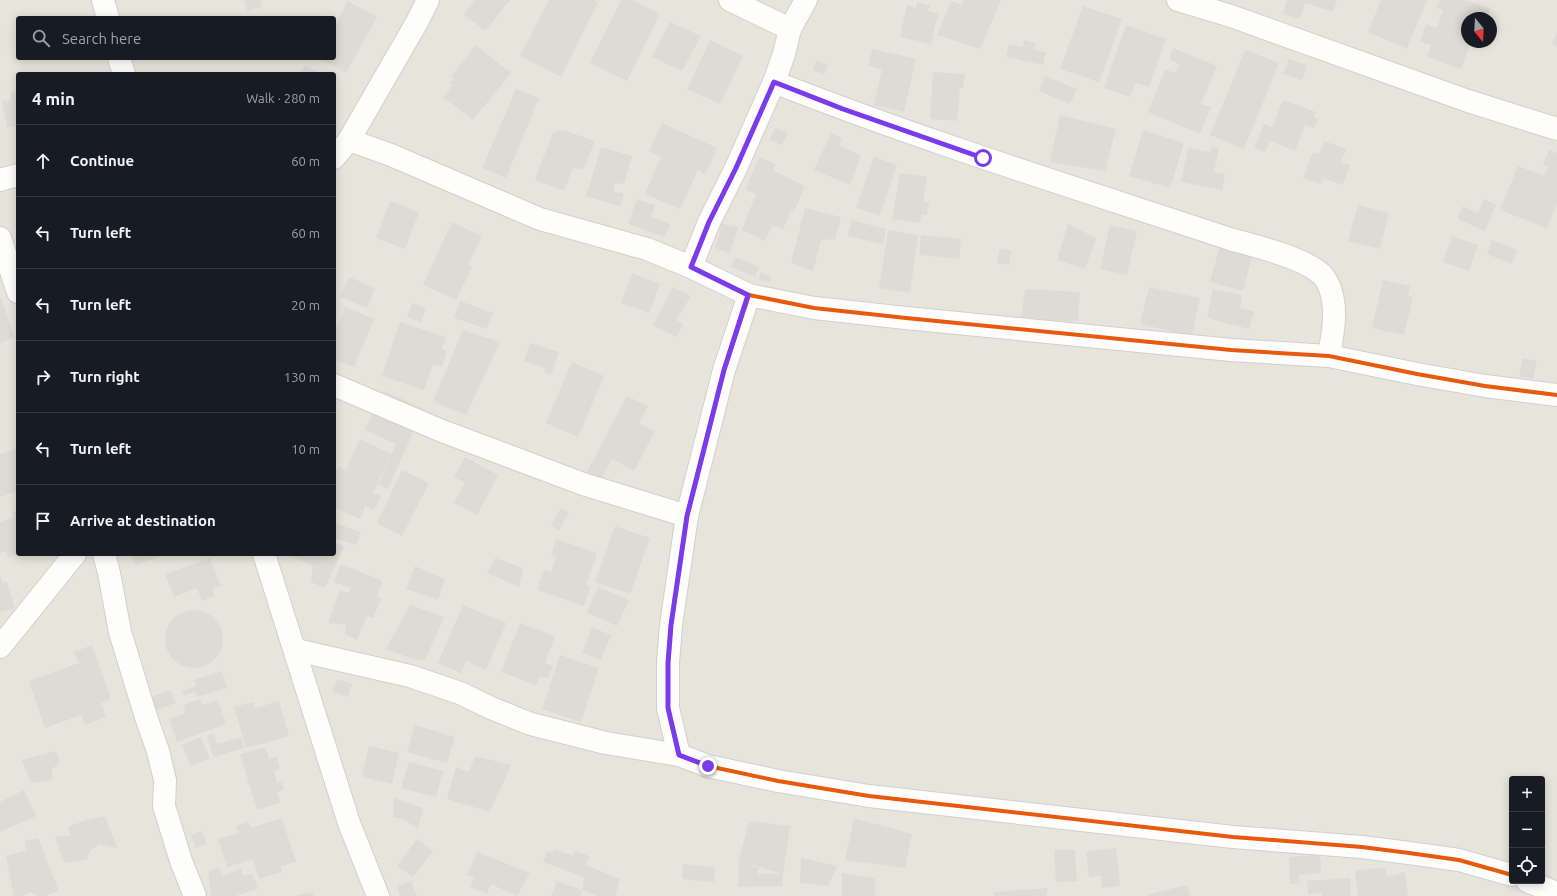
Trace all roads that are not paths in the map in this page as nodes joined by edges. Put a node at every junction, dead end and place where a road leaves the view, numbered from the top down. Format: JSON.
{"nodes":[{"id":1,"x":103,"y":0,"type":"edge"},
{"id":2,"x":428,"y":0,"type":"edge"},
{"id":3,"x":730,"y":0,"type":"edge"},
{"id":4,"x":806,"y":0,"type":"edge"},
{"id":5,"x":1178,"y":0,"type":"edge"},
{"id":6,"x":107,"y":16,"type":"edge"},
{"id":7,"x":790,"y":29,"type":"junction"},
{"id":8,"x":120,"y":60,"type":"edge"},
{"id":9,"x":123,"y":72,"type":"edge"},
{"id":10,"x":774,"y":82,"type":"junction"},
{"id":11,"x":1557,"y":129,"type":"edge"},
{"id":12,"x":349,"y":140,"type":"junction"},
{"id":13,"x":336,"y":156,"type":"edge"},
{"id":14,"x":16,"y":176,"type":"edge"},
{"id":15,"x":0,"y":180,"type":"edge"},
{"id":16,"x":0,"y":238,"type":"edge"},
{"id":17,"x":691,"y":267,"type":"junction"},
{"id":18,"x":16,"y":286,"type":"edge"},
{"id":19,"x":748,"y":295,"type":"junction"},
{"id":20,"x":1329,"y":356,"type":"junction"},
{"id":21,"x":336,"y":386,"type":"edge"},
{"id":22,"x":1557,"y":395,"type":"edge"},
{"id":23,"x":687,"y":516,"type":"junction"},
{"id":24,"x":74,"y":556,"type":"edge"},
{"id":25,"x":105,"y":556,"type":"edge"},
{"id":26,"x":265,"y":556,"type":"edge"},
{"id":27,"x":0,"y":647,"type":"edge"},
{"id":28,"x":296,"y":650,"type":"junction"},
{"id":29,"x":679,"y":755,"type":"junction"},
{"id":30,"x":1509,"y":874,"type":"edge"},
{"id":31,"x":1534,"y":884,"type":"edge"},
{"id":32,"x":1557,"y":893,"type":"edge"},
{"id":33,"x":195,"y":896,"type":"edge"},
{"id":34,"x":378,"y":896,"type":"edge"}],
"edges":[{"from":1,"to":6,"type":"street"},
{"from":2,"to":12,"type":"street"},
{"from":3,"to":7,"type":"street"},
{"from":4,"to":7,"type":"street"},
{"from":5,"to":11,"type":"street"},
{"from":7,"to":10,"type":"street"},
{"from":8,"to":9,"type":"street"},
{"from":10,"to":17,"type":"street"},
{"from":10,"to":20,"type":"street"},
{"from":12,"to":13,"type":"street"},
{"from":12,"to":17,"type":"street"},
{"from":14,"to":15,"type":"street"},
{"from":16,"to":18,"type":"street"},
{"from":17,"to":19,"type":"street"},
{"from":19,"to":20,"type":"street"},
{"from":19,"to":23,"type":"street"},
{"from":20,"to":22,"type":"street"},
{"from":21,"to":23,"type":"street"},
{"from":23,"to":29,"type":"street"},
{"from":24,"to":27,"type":"street"},
{"from":25,"to":33,"type":"street"},
{"from":26,"to":28,"type":"street"},
{"from":28,"to":29,"type":"street"},
{"from":28,"to":34,"type":"street"},
{"from":29,"to":30,"type":"street"},
{"from":31,"to":32,"type":"street"}]}
